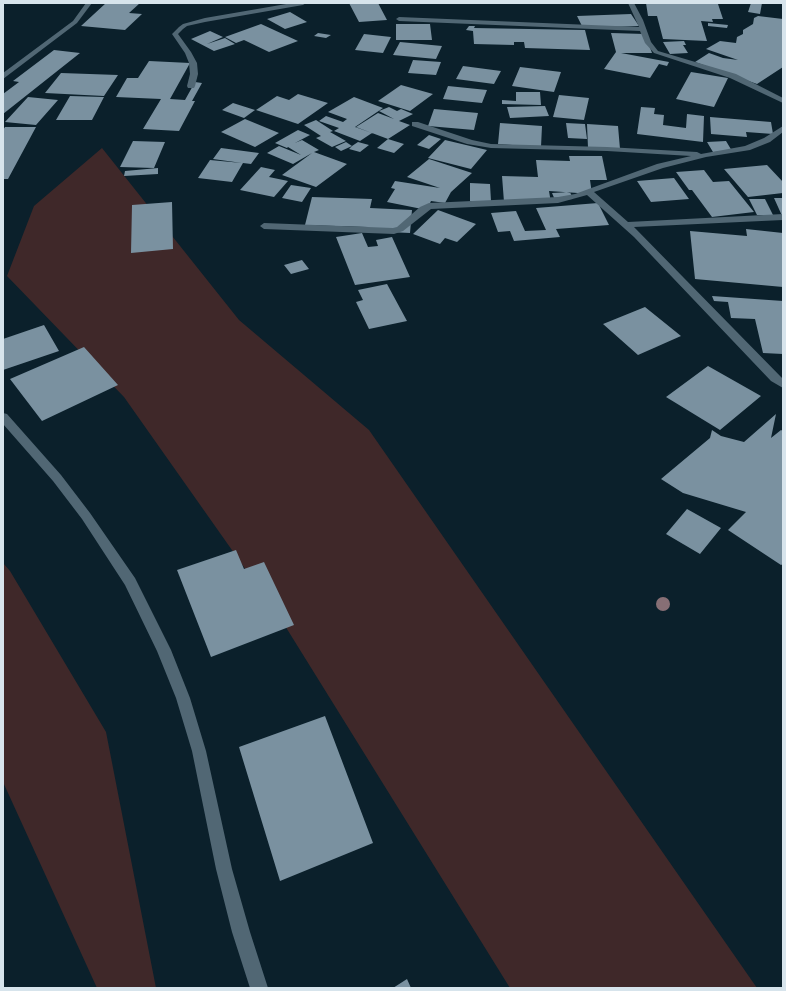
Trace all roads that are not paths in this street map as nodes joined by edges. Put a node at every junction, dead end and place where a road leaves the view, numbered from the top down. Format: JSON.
{"nodes":[{"id":1,"x":89,"y":3,"type":"edge"},
{"id":2,"x":303,"y":3,"type":"edge"},
{"id":3,"x":631,"y":3,"type":"edge"},
{"id":4,"x":399,"y":19,"type":"dead end"},
{"id":5,"x":643,"y":29,"type":"junction"},
{"id":6,"x":3,"y":77,"type":"edge"},
{"id":7,"x":191,"y":86,"type":"dead end"},
{"id":8,"x":783,"y":101,"type":"edge"},
{"id":9,"x":415,"y":124,"type":"dead end"},
{"id":10,"x":783,"y":128,"type":"edge"},
{"id":11,"x":706,"y":155,"type":"junction"},
{"id":12,"x":589,"y":192,"type":"junction"},
{"id":13,"x":783,"y":217,"type":"edge"},
{"id":14,"x":625,"y":225,"type":"junction"},
{"id":15,"x":264,"y":226,"type":"dead end"},
{"id":16,"x":783,"y":384,"type":"edge"},
{"id":17,"x":3,"y":417,"type":"edge"},
{"id":18,"x":259,"y":988,"type":"edge"}],
"edges":[{"from":1,"to":6,"type":"street"},
{"from":2,"to":7,"type":"street"},
{"from":3,"to":5,"type":"street"},
{"from":4,"to":5,"type":"street"},
{"from":5,"to":8,"type":"street"},
{"from":9,"to":11,"type":"street"},
{"from":10,"to":11,"type":"street"},
{"from":11,"to":12,"type":"street"},
{"from":12,"to":14,"type":"street"},
{"from":12,"to":15,"type":"street"},
{"from":13,"to":14,"type":"street"},
{"from":14,"to":16,"type":"street"},
{"from":17,"to":18,"type":"street"}]}
